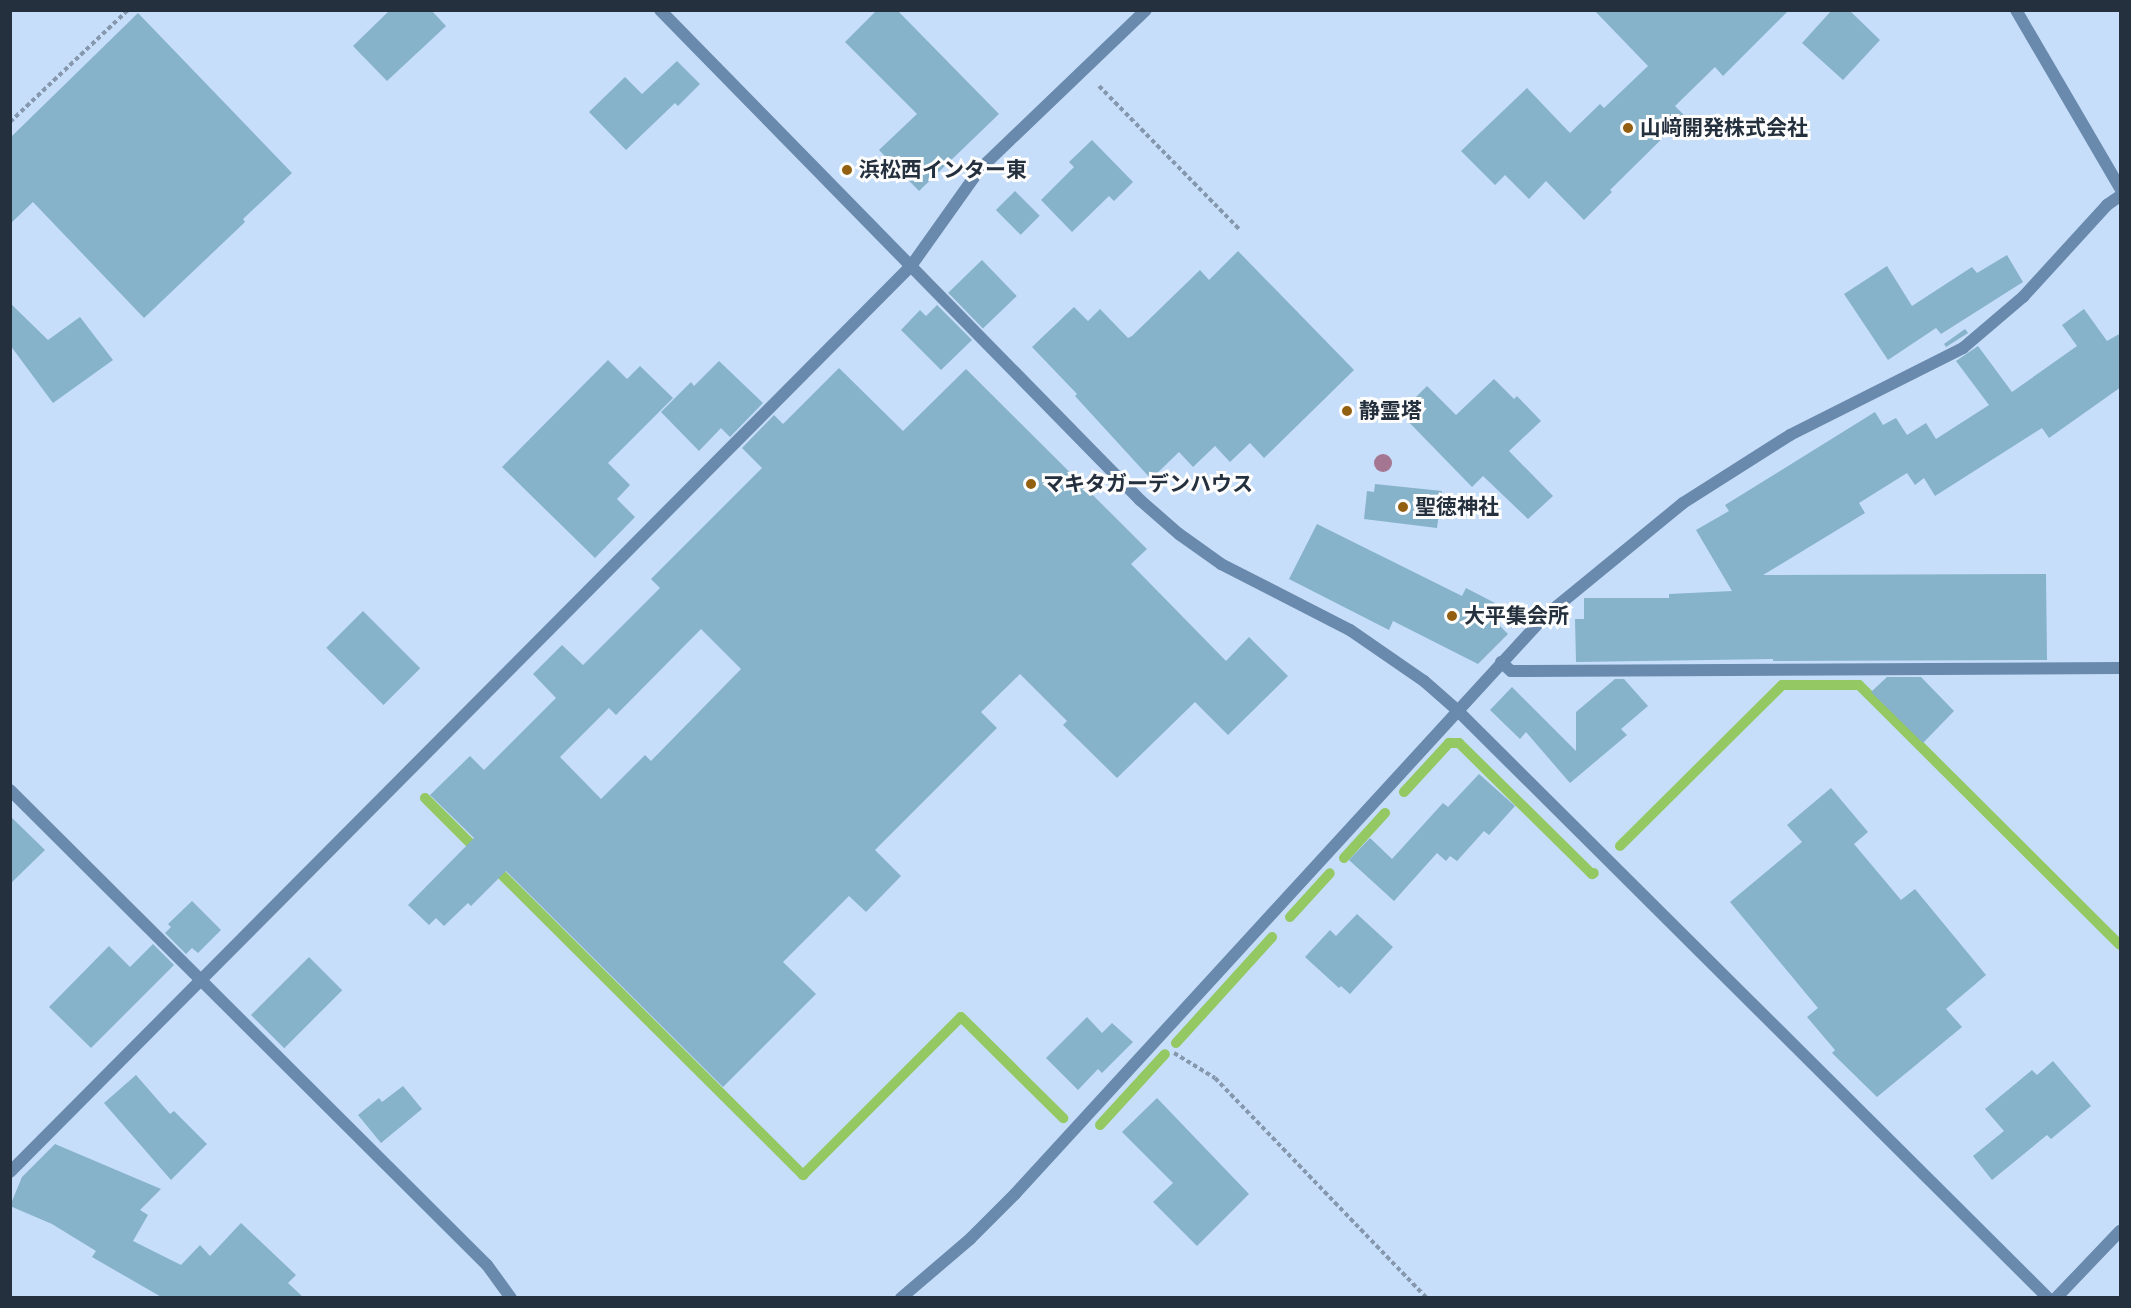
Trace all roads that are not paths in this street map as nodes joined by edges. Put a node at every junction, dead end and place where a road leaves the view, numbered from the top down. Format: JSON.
{"nodes":[{"id":1,"x":660,"y":10,"type":"edge"},
{"id":2,"x":1146,"y":10,"type":"edge"},
{"id":3,"x":2016,"y":10,"type":"edge"},
{"id":4,"x":2121,"y":188,"type":"edge"},
{"id":5,"x":2121,"y":196,"type":"edge"},
{"id":6,"x":911,"y":266,"type":"junction"},
{"id":7,"x":1501,"y":662,"type":"junction"},
{"id":8,"x":2121,"y":668,"type":"edge"},
{"id":9,"x":1457,"y":710,"type":"junction"},
{"id":10,"x":10,"y":790,"type":"edge"},
{"id":11,"x":201,"y":980,"type":"junction"},
{"id":12,"x":10,"y":1172,"type":"edge"},
{"id":13,"x":2121,"y":1231,"type":"edge"},
{"id":14,"x":511,"y":1298,"type":"edge"},
{"id":15,"x":901,"y":1298,"type":"edge"},
{"id":16,"x":2048,"y":1298,"type":"edge"},
{"id":17,"x":2056,"y":1298,"type":"edge"}],
"edges":[{"from":1,"to":6,"type":"street"},
{"from":2,"to":6,"type":"street"},
{"from":3,"to":4,"type":"street"},
{"from":5,"to":7,"type":"street"},
{"from":6,"to":9,"type":"street"},
{"from":6,"to":11,"type":"street"},
{"from":7,"to":8,"type":"street"},
{"from":7,"to":9,"type":"street"},
{"from":9,"to":15,"type":"street"},
{"from":9,"to":16,"type":"street"},
{"from":10,"to":11,"type":"street"},
{"from":11,"to":12,"type":"street"},
{"from":11,"to":14,"type":"street"},
{"from":13,"to":17,"type":"street"}]}
